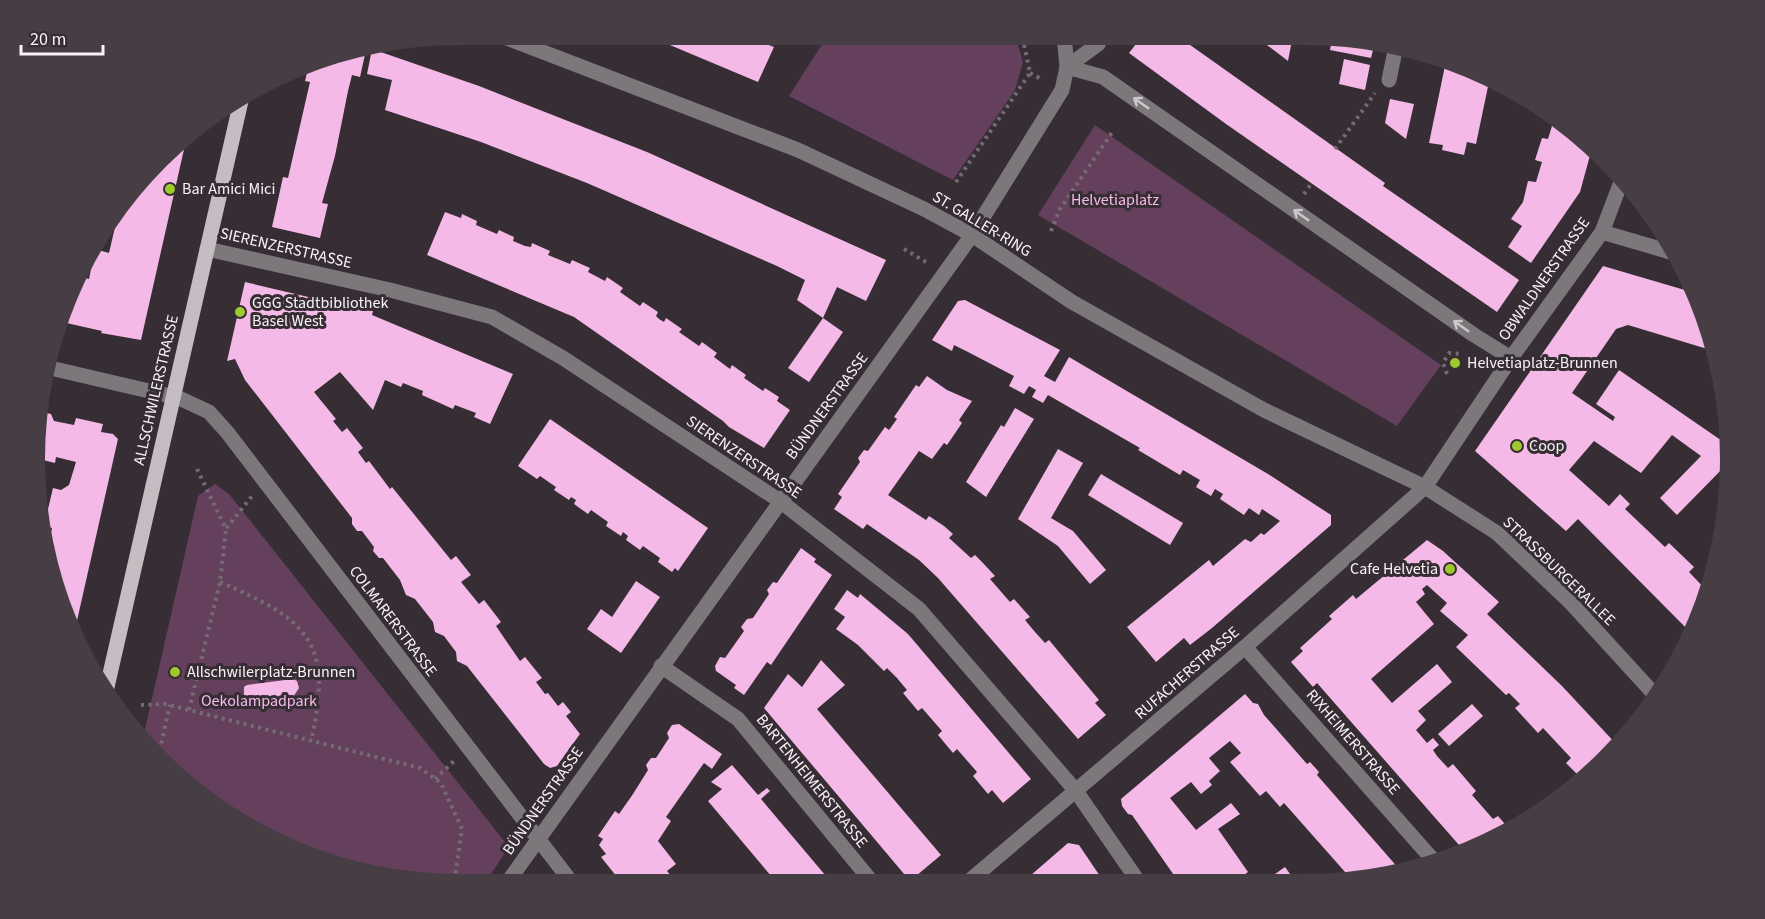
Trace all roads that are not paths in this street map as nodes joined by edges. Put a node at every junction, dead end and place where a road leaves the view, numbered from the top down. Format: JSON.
{"nodes":[{"id":1,"x":527,"y":45,"type":"edge"},
{"id":2,"x":1065,"y":45,"type":"edge"},
{"id":3,"x":1097,"y":45,"type":"edge"},
{"id":4,"x":1394,"y":55,"type":"edge"},
{"id":5,"x":1067,"y":67,"type":"junction"},
{"id":6,"x":1389,"y":80,"type":"dead end"},
{"id":7,"x":239,"y":109,"type":"edge"},
{"id":8,"x":1619,"y":188,"type":"edge"},
{"id":9,"x":1602,"y":232,"type":"junction"},
{"id":10,"x":972,"y":235,"type":"junction"},
{"id":11,"x":207,"y":249,"type":"junction"},
{"id":12,"x":1663,"y":250,"type":"edge"},
{"id":13,"x":1510,"y":358,"type":"junction"},
{"id":14,"x":55,"y":369,"type":"edge"},
{"id":15,"x":173,"y":396,"type":"junction"},
{"id":16,"x":1425,"y":487,"type":"junction"},
{"id":17,"x":780,"y":501,"type":"junction"},
{"id":18,"x":1245,"y":647,"type":"junction"},
{"id":19,"x":661,"y":666,"type":"junction"},
{"id":20,"x":108,"y":678,"type":"edge"},
{"id":21,"x":1650,"y":690,"type":"edge"},
{"id":22,"x":1076,"y":791,"type":"junction"},
{"id":23,"x":538,"y":838,"type":"junction"},
{"id":24,"x":1429,"y":855,"type":"edge"},
{"id":25,"x":513,"y":874,"type":"edge"},
{"id":26,"x":565,"y":874,"type":"edge"},
{"id":27,"x":865,"y":874,"type":"edge"},
{"id":28,"x":977,"y":874,"type":"edge"},
{"id":29,"x":1133,"y":874,"type":"edge"}],
"edges":[{"from":1,"to":10,"type":"street","name":"ST. GALLER-RING"},
{"from":2,"to":5,"type":"street"},
{"from":3,"to":5,"type":"street"},
{"from":4,"to":6,"type":"street"},
{"from":5,"to":10,"type":"street","name":"BÜNDNERSTRASSE"},
{"from":13,"to":5,"type":"street","one_way":true},
{"from":7,"to":11,"type":"main road","name":"ALLSCHWILERSTRASSE"},
{"from":8,"to":9,"type":"street","name":"OBWALDNERSTRASSE"},
{"from":9,"to":12,"type":"street"},
{"from":9,"to":13,"type":"street","name":"OBWALDNERSTRASSE"},
{"from":10,"to":16,"type":"street","name":"ST. GALLER-RING"},
{"from":10,"to":17,"type":"street","name":"BÜNDNERSTRASSE"},
{"from":11,"to":15,"type":"main road","name":"ALLSCHWILERSTRASSE"},
{"from":11,"to":17,"type":"street","name":"SIERENZERSTRASSE"},
{"from":13,"to":16,"type":"street","name":"OBWALDNERSTRASSE"},
{"from":14,"to":15,"type":"street","name":"COLMARERSTRASSE"},
{"from":15,"to":20,"type":"main road","name":"ALLSCHWILERSTRASSE"},
{"from":15,"to":23,"type":"street","name":"COLMARERSTRASSE"},
{"from":16,"to":18,"type":"street","name":"RUFACHERSTRASSE"},
{"from":16,"to":21,"type":"street","name":"STRASSBURGERALLEE"},
{"from":17,"to":19,"type":"street","name":"BÜNDNERSTRASSE"},
{"from":17,"to":22,"type":"street","name":"SIERENZERSTRASSE"},
{"from":18,"to":22,"type":"street","name":"RUFACHERSTRASSE"},
{"from":18,"to":24,"type":"street","name":"RIXHEIMERSTRASSE"},
{"from":19,"to":23,"type":"street","name":"BÜNDNERSTRASSE"},
{"from":19,"to":27,"type":"street","name":"BARTENHEIMERSTRASSE"},
{"from":22,"to":28,"type":"street","name":"RUFACHERSTRASSE"},
{"from":22,"to":29,"type":"street","name":"SIERENZERSTRASSE"},
{"from":23,"to":25,"type":"street","name":"BÜNDNERSTRASSE"},
{"from":23,"to":26,"type":"street","name":"COLMARERSTRASSE"}]}
